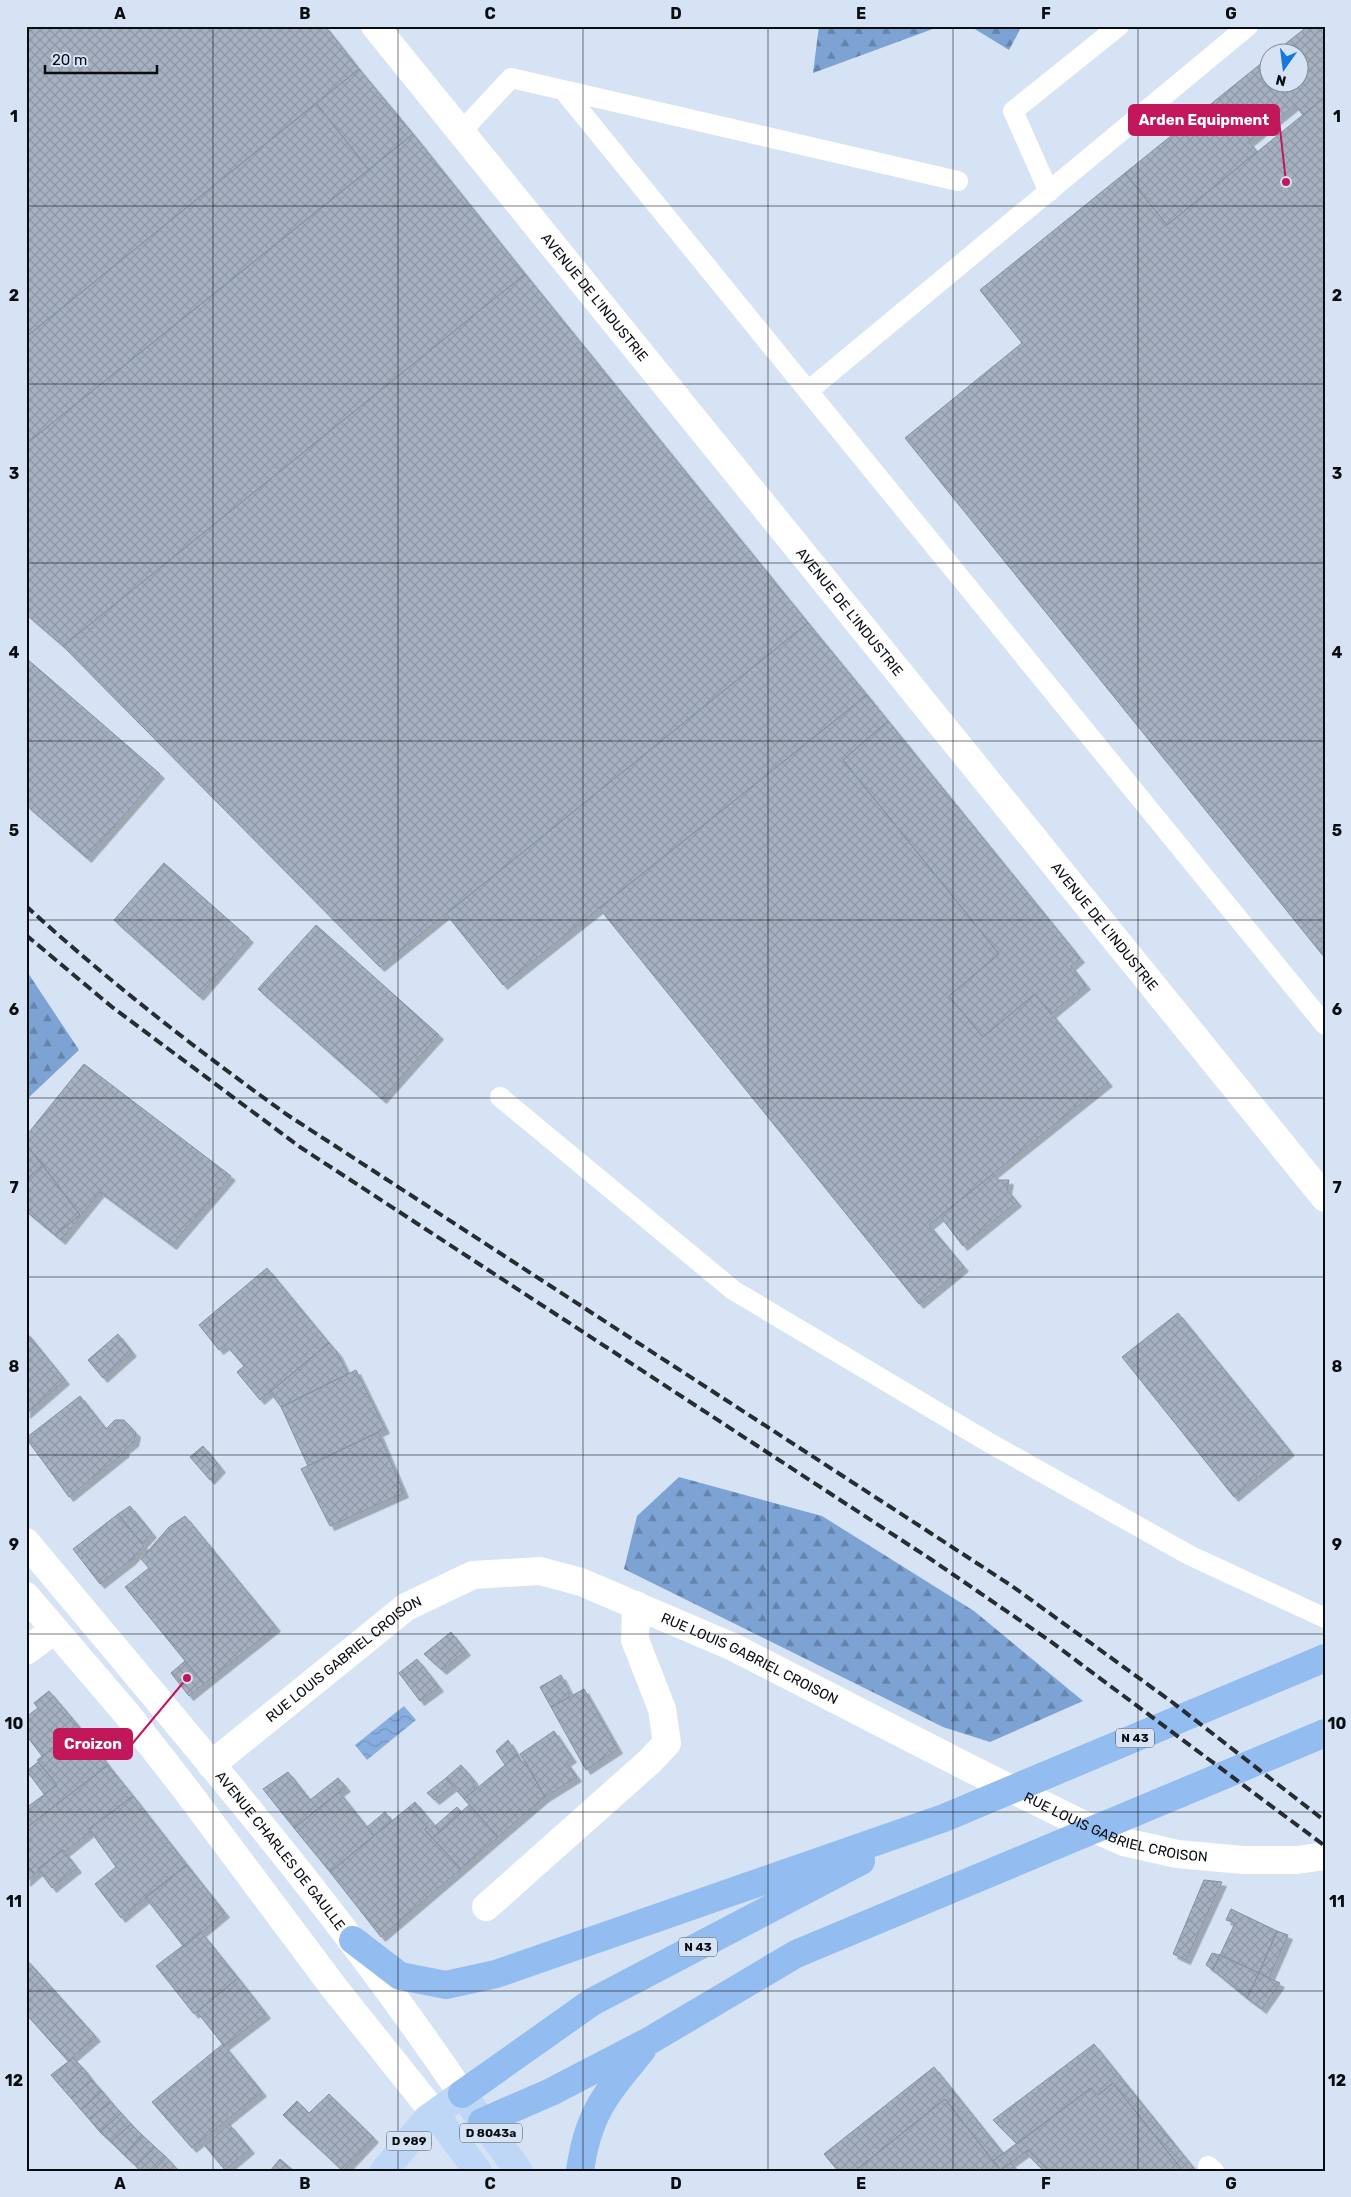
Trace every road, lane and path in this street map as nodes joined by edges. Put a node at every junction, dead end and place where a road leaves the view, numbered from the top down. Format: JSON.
{"nodes":[{"id":1,"x":375,"y":26,"type":"edge"},
{"id":2,"x":1119,"y":26,"type":"edge"},
{"id":3,"x":1248,"y":26,"type":"edge"},
{"id":4,"x":564,"y":90,"type":"junction"},
{"id":5,"x":461,"y":132,"type":"junction"},
{"id":6,"x":958,"y":181,"type":"dead end"},
{"id":7,"x":1049,"y":192,"type":"junction"},
{"id":8,"x":808,"y":391,"type":"junction"},
{"id":9,"x":1325,"y":1024,"type":"edge"},
{"id":10,"x":500,"y":1097,"type":"dead end"},
{"id":11,"x":1325,"y":1198,"type":"edge"},
{"id":12,"x":26,"y":1542,"type":"edge"},
{"id":13,"x":26,"y":1596,"type":"edge"},
{"id":14,"x":636,"y":1605,"type":"junction"},
{"id":15,"x":1325,"y":1618,"type":"edge"},
{"id":16,"x":54,"y":1630,"type":"junction"},
{"id":17,"x":26,"y":1651,"type":"edge"},
{"id":18,"x":1325,"y":1658,"type":"edge"},
{"id":19,"x":1325,"y":1733,"type":"edge"},
{"id":20,"x":211,"y":1765,"type":"junction"},
{"id":21,"x":944,"y":1818,"type":"junction"},
{"id":22,"x":1325,"y":1856,"type":"edge"},
{"id":23,"x":486,"y":1907,"type":"dead end"},
{"id":24,"x":353,"y":1940,"type":"junction"},
{"id":25,"x":649,"y":2041,"type":"junction"},
{"id":26,"x":462,"y":2094,"type":"junction"},
{"id":27,"x":435,"y":2114,"type":"junction"},
{"id":28,"x":482,"y":2122,"type":"junction"},
{"id":29,"x":384,"y":2171,"type":"edge"},
{"id":30,"x":478,"y":2171,"type":"edge"},
{"id":31,"x":519,"y":2171,"type":"edge"},
{"id":32,"x":580,"y":2171,"type":"edge"}],
"edges":[{"from":1,"to":5,"type":"street","name":"AVENUE DE L'INDUSTRIE"},
{"from":2,"to":7,"type":"lane"},
{"from":3,"to":7,"type":"lane"},
{"from":4,"to":5,"type":"lane"},
{"from":4,"to":6,"type":"lane"},
{"from":4,"to":8,"type":"lane"},
{"from":5,"to":11,"type":"street","name":"AVENUE DE L'INDUSTRIE"},
{"from":7,"to":8,"type":"lane"},
{"from":8,"to":9,"type":"lane"},
{"from":10,"to":15,"type":"lane"},
{"from":12,"to":20,"type":"street","name":"AVENUE CHARLES DE GAULLE","number":"D 8043a"},
{"from":13,"to":16,"type":"street"},
{"from":14,"to":20,"type":"street","name":"RUE LOUIS GABRIEL CROISON"},
{"from":14,"to":22,"type":"street","name":"RUE LOUIS GABRIEL CROISON"},
{"from":14,"to":23,"type":"street"},
{"from":16,"to":17,"type":"street"},
{"from":16,"to":27,"type":"street"},
{"from":18,"to":21,"type":"highway","number":"N 43"},
{"from":19,"to":25,"type":"highway"},
{"from":20,"to":24,"type":"street","name":"AVENUE CHARLES DE GAULLE","number":"D 8043a"},
{"from":21,"to":24,"type":"highway"},
{"from":21,"to":26,"type":"highway","number":"N 43"},
{"from":24,"to":26,"type":"street","name":"AVENUE CHARLES DE GAULLE","number":"D 8043a"},
{"from":25,"to":28,"type":"highway"},
{"from":25,"to":32,"type":"highway"},
{"from":26,"to":27,"type":"main road","number":"N 43"},
{"from":26,"to":28,"type":"main road","name":"AVENUE CHARLES DE GAULLE","number":"D 8043a"},
{"from":27,"to":28,"type":"main road"},
{"from":27,"to":29,"type":"main road","number":"D 989"},
{"from":27,"to":30,"type":"main road"},
{"from":28,"to":31,"type":"main road","name":"AVENUE CHARLES DE GAULLE","number":"D 8043a"}]}
